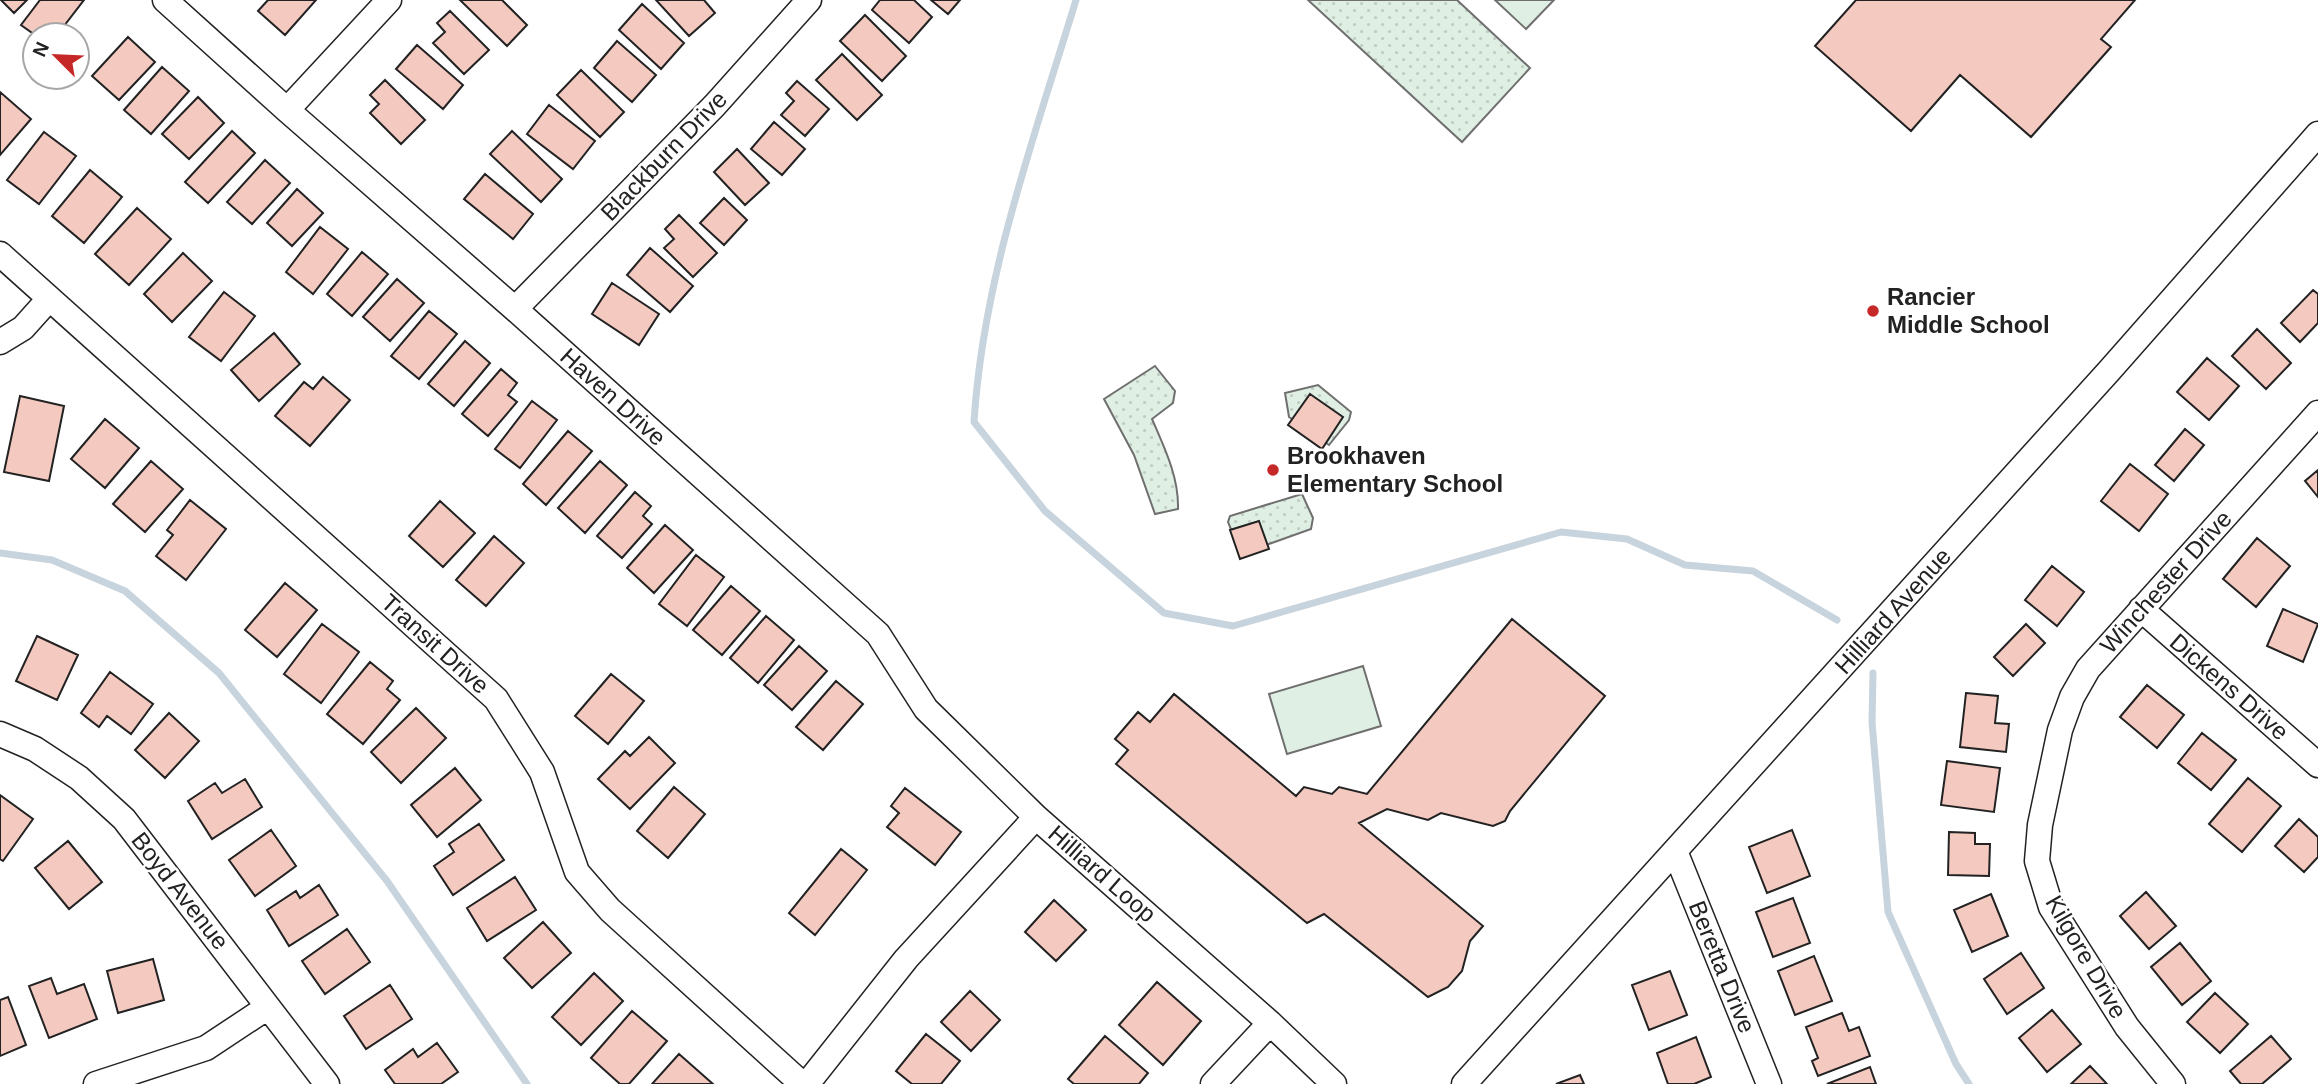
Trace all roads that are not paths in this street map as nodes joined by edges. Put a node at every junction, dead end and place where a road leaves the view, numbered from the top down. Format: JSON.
{"nodes":[{"id":1,"x":165,"y":0,"type":"edge"},
{"id":2,"x":389,"y":0,"type":"edge"},
{"id":3,"x":809,"y":0,"type":"edge"},
{"id":4,"x":287,"y":110,"type":"junction"},
{"id":5,"x":2318,"y":134,"type":"edge"},
{"id":6,"x":0,"y":254,"type":"edge"},
{"id":7,"x":49,"y":299,"type":"junction"},
{"id":8,"x":515,"y":309,"type":"junction"},
{"id":9,"x":0,"y":342,"type":"edge"},
{"id":10,"x":2318,"y":413,"type":"edge"},
{"id":11,"x":2141,"y":609,"type":"junction"},
{"id":12,"x":0,"y":734,"type":"edge"},
{"id":13,"x":2318,"y":765,"type":"edge"},
{"id":14,"x":2050,"y":773,"type":"joint"},
{"id":15,"x":1036,"y":817,"type":"junction"},
{"id":16,"x":1675,"y":851,"type":"junction"},
{"id":17,"x":268,"y":1007,"type":"junction"},
{"id":18,"x":1270,"y":1024,"type":"junction"},
{"id":19,"x":96,"y":1084,"type":"edge"},
{"id":20,"x":327,"y":1084,"type":"edge"},
{"id":21,"x":802,"y":1084,"type":"edge"},
{"id":22,"x":807,"y":1084,"type":"edge"},
{"id":23,"x":1213,"y":1084,"type":"edge"},
{"id":24,"x":1334,"y":1084,"type":"edge"},
{"id":25,"x":1465,"y":1084,"type":"edge"},
{"id":26,"x":1769,"y":1084,"type":"edge"},
{"id":27,"x":2173,"y":1084,"type":"edge"}],
"edges":[{"from":1,"to":4,"type":"street","name":"Haven Drive"},
{"from":2,"to":4,"type":"street"},
{"from":3,"to":8,"type":"street","name":"Blackburn Drive"},
{"from":4,"to":8,"type":"street","name":"Haven Drive"},
{"from":5,"to":16,"type":"street","name":"Hilliard Avenue"},
{"from":6,"to":7,"type":"street","name":"Transit Drive"},
{"from":7,"to":9,"type":"street"},
{"from":7,"to":21,"type":"street","name":"Transit Drive"},
{"from":8,"to":15,"type":"street","name":"Haven Drive"},
{"from":10,"to":11,"type":"street","name":"Winchester Drive"},
{"from":11,"to":13,"type":"street","name":"Dickens Drive"},
{"from":11,"to":14,"type":"street","name":"Winchester Drive"},
{"from":12,"to":17,"type":"street","name":"Boyd Avenue"},
{"from":14,"to":27,"type":"street","name":"Kilgore Drive"},
{"from":15,"to":18,"type":"street","name":"Hilliard Loop"},
{"from":15,"to":22,"type":"street","name":"Hilliard Loop"},
{"from":16,"to":25,"type":"street","name":"Hilliard Avenue"},
{"from":16,"to":26,"type":"street","name":"Beretta Drive"},
{"from":17,"to":19,"type":"street"},
{"from":17,"to":20,"type":"street","name":"Boyd Avenue"},
{"from":18,"to":23,"type":"street"},
{"from":18,"to":24,"type":"street","name":"Hilliard Loop"}]}
